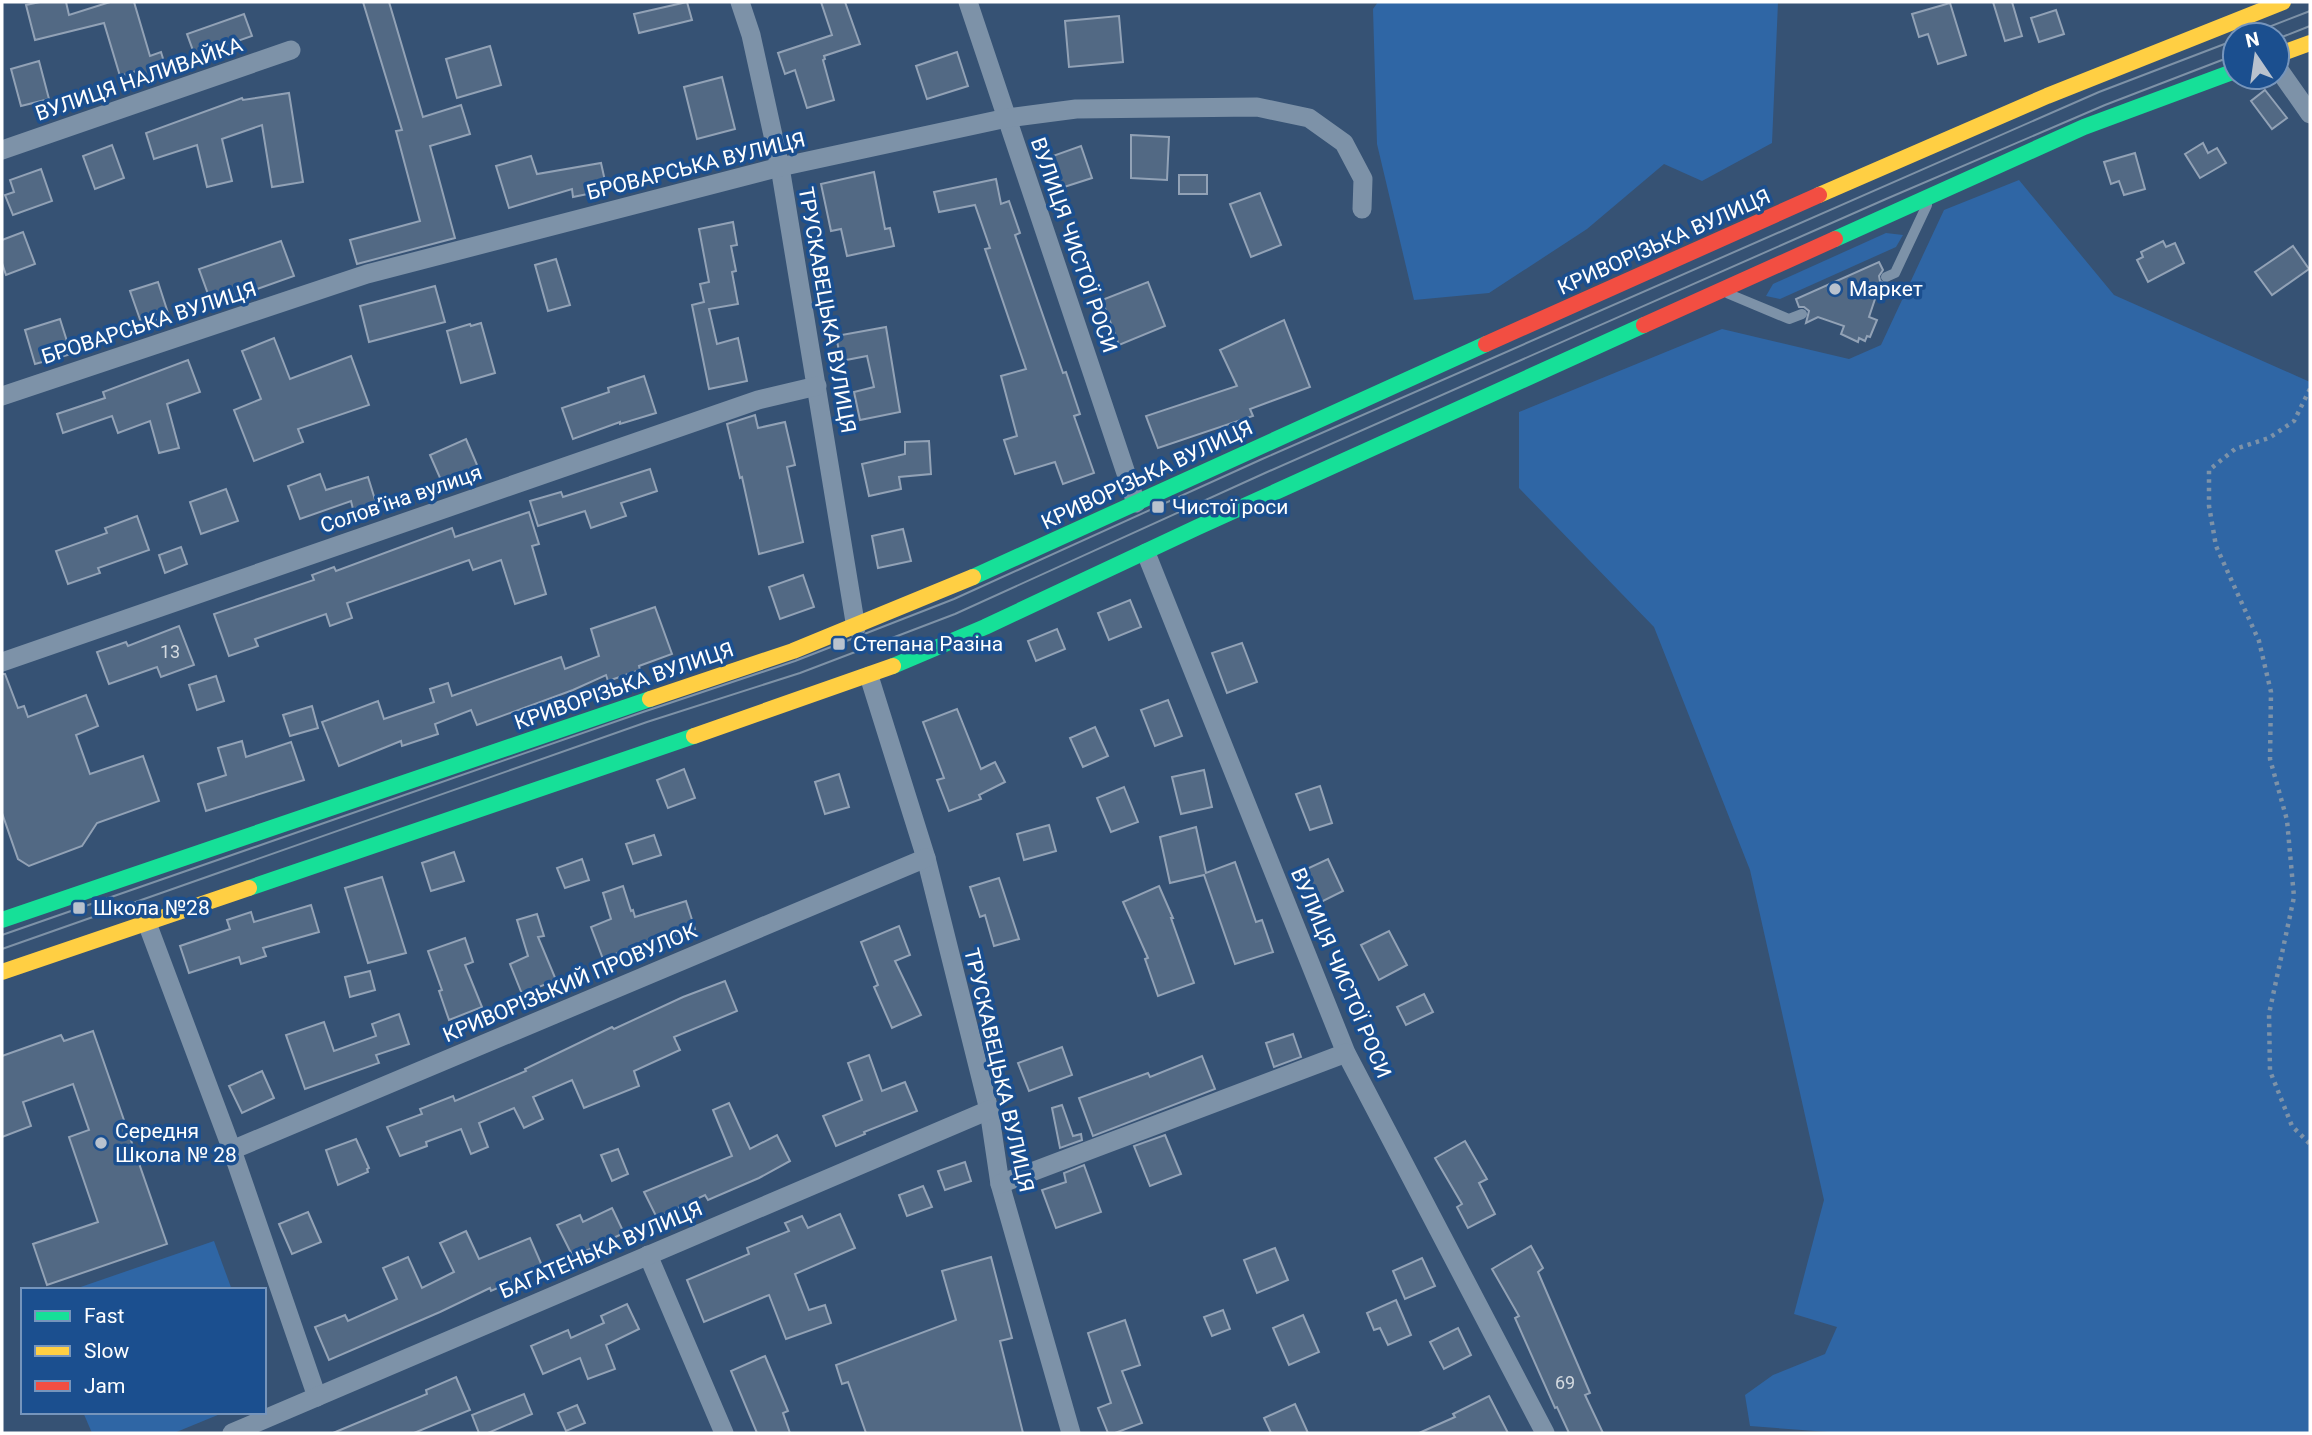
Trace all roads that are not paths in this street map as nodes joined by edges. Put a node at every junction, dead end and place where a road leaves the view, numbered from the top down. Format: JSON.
{"nodes":[{"id":1,"x":740,"y":2,"type":"edge"},
{"id":2,"x":968,"y":2,"type":"edge"},
{"id":3,"x":2283,"y":2,"type":"edge"},
{"id":4,"x":2310,"y":43,"type":"edge"},
{"id":5,"x":291,"y":50,"type":"dead end"},
{"id":6,"x":2291,"y":50,"type":"edge"},
{"id":7,"x":2221,"y":76,"type":"edge"},
{"id":8,"x":2291,"y":86,"type":"edge"},
{"id":9,"x":2310,"y":114,"type":"edge"},
{"id":10,"x":1007,"y":118,"type":"junction"},
{"id":11,"x":2,"y":150,"type":"edge"},
{"id":12,"x":780,"y":167,"type":"junction"},
{"id":13,"x":1930,"y":198,"type":"junction"},
{"id":14,"x":1362,"y":209,"type":"dead end"},
{"id":15,"x":1886,"y":277,"type":"dead end"},
{"id":16,"x":1721,"y":290,"type":"junction"},
{"id":17,"x":1802,"y":314,"type":"dead end"},
{"id":18,"x":817,"y":386,"type":"junction"},
{"id":19,"x":2,"y":396,"type":"edge"},
{"id":20,"x":1136,"y":503,"type":"junction"},
{"id":21,"x":1146,"y":553,"type":"junction"},
{"id":22,"x":856,"y":628,"type":"junction"},
{"id":23,"x":2,"y":662,"type":"edge"},
{"id":24,"x":869,"y":677,"type":"junction"},
{"id":25,"x":926,"y":858,"type":"junction"},
{"id":26,"x":2,"y":920,"type":"edge"},
{"id":27,"x":147,"y":923,"type":"junction"},
{"id":28,"x":2,"y":972,"type":"edge"},
{"id":29,"x":1346,"y":1053,"type":"junction"},
{"id":30,"x":989,"y":1110,"type":"junction"},
{"id":31,"x":232,"y":1150,"type":"junction"},
{"id":32,"x":1000,"y":1184,"type":"junction"},
{"id":33,"x":648,"y":1255,"type":"junction"},
{"id":34,"x":317,"y":1397,"type":"junction"},
{"id":35,"x":232,"y":1433,"type":"edge"},
{"id":36,"x":724,"y":1433,"type":"edge"},
{"id":37,"x":1071,"y":1433,"type":"edge"},
{"id":38,"x":1545,"y":1433,"type":"edge"}],
"edges":[{"from":1,"to":12,"type":"street","name":"ТРУСКАВЕЦЬКА ВУЛИЦЯ"},
{"from":2,"to":10,"type":"street","name":"ВУЛИЦЯ ЧИСТОЇ РОСИ"},
{"from":3,"to":20,"type":"main road","name":"КРИВОРІЗЬКА ВУЛИЦЯ"},
{"from":4,"to":6,"type":"main road"},
{"from":5,"to":11,"type":"street","name":"ВУЛИЦЯ НАЛИВАЙКА"},
{"from":7,"to":13,"type":"main road"},
{"from":8,"to":9,"type":"street"},
{"from":10,"to":12,"type":"street","name":"БРОВАРСЬКА ВУЛИЦЯ"},
{"from":10,"to":14,"type":"street","name":"БРОВАРСЬКА ВУЛИЦЯ"},
{"from":10,"to":20,"type":"street","name":"ВУЛИЦЯ ЧИСТОЇ РОСИ"},
{"from":12,"to":18,"type":"street","name":"ТРУСКАВЕЦЬКА ВУЛИЦЯ"},
{"from":12,"to":19,"type":"street","name":"БРОВАРСЬКА ВУЛИЦЯ"},
{"from":13,"to":15,"type":"lane"},
{"from":13,"to":16,"type":"main road"},
{"from":16,"to":17,"type":"lane"},
{"from":16,"to":21,"type":"main road"},
{"from":18,"to":22,"type":"street","name":"ТРУСКАВЕЦЬКА ВУЛИЦЯ"},
{"from":18,"to":23,"type":"street","name":"Соловʼїна вулиця"},
{"from":20,"to":22,"type":"main road","name":"КРИВОРІЗЬКА ВУЛИЦЯ"},
{"from":21,"to":24,"type":"main road"},
{"from":21,"to":29,"type":"street","name":"ВУЛИЦЯ ЧИСТОЇ РОСИ"},
{"from":22,"to":26,"type":"main road","name":"КРИВОРІЗЬКА ВУЛИЦЯ"},
{"from":24,"to":25,"type":"street","name":"ТРУСКАВЕЦЬКА ВУЛИЦЯ"},
{"from":24,"to":27,"type":"main road"},
{"from":25,"to":30,"type":"street","name":"ТРУСКАВЕЦЬКА ВУЛИЦЯ"},
{"from":25,"to":31,"type":"street","name":"КРИВОРІЗЬКИЙ ПРОВУЛОК"},
{"from":27,"to":28,"type":"main road"},
{"from":27,"to":31,"type":"street"},
{"from":29,"to":32,"type":"street"},
{"from":29,"to":38,"type":"street","name":"ВУЛИЦЯ ЧИСТОЇ РОСИ"},
{"from":30,"to":32,"type":"street","name":"ТРУСКАВЕЦЬКА ВУЛИЦЯ"},
{"from":30,"to":33,"type":"street","name":"БАГАТЕНЬКА ВУЛИЦЯ"},
{"from":31,"to":34,"type":"street"},
{"from":32,"to":37,"type":"street","name":"ТРУСКАВЕЦЬКА ВУЛИЦЯ"},
{"from":33,"to":34,"type":"street","name":"БАГАТЕНЬКА ВУЛИЦЯ"},
{"from":33,"to":36,"type":"street"},
{"from":34,"to":35,"type":"street","name":"БАГАТЕНЬКА ВУЛИЦЯ"}]}
